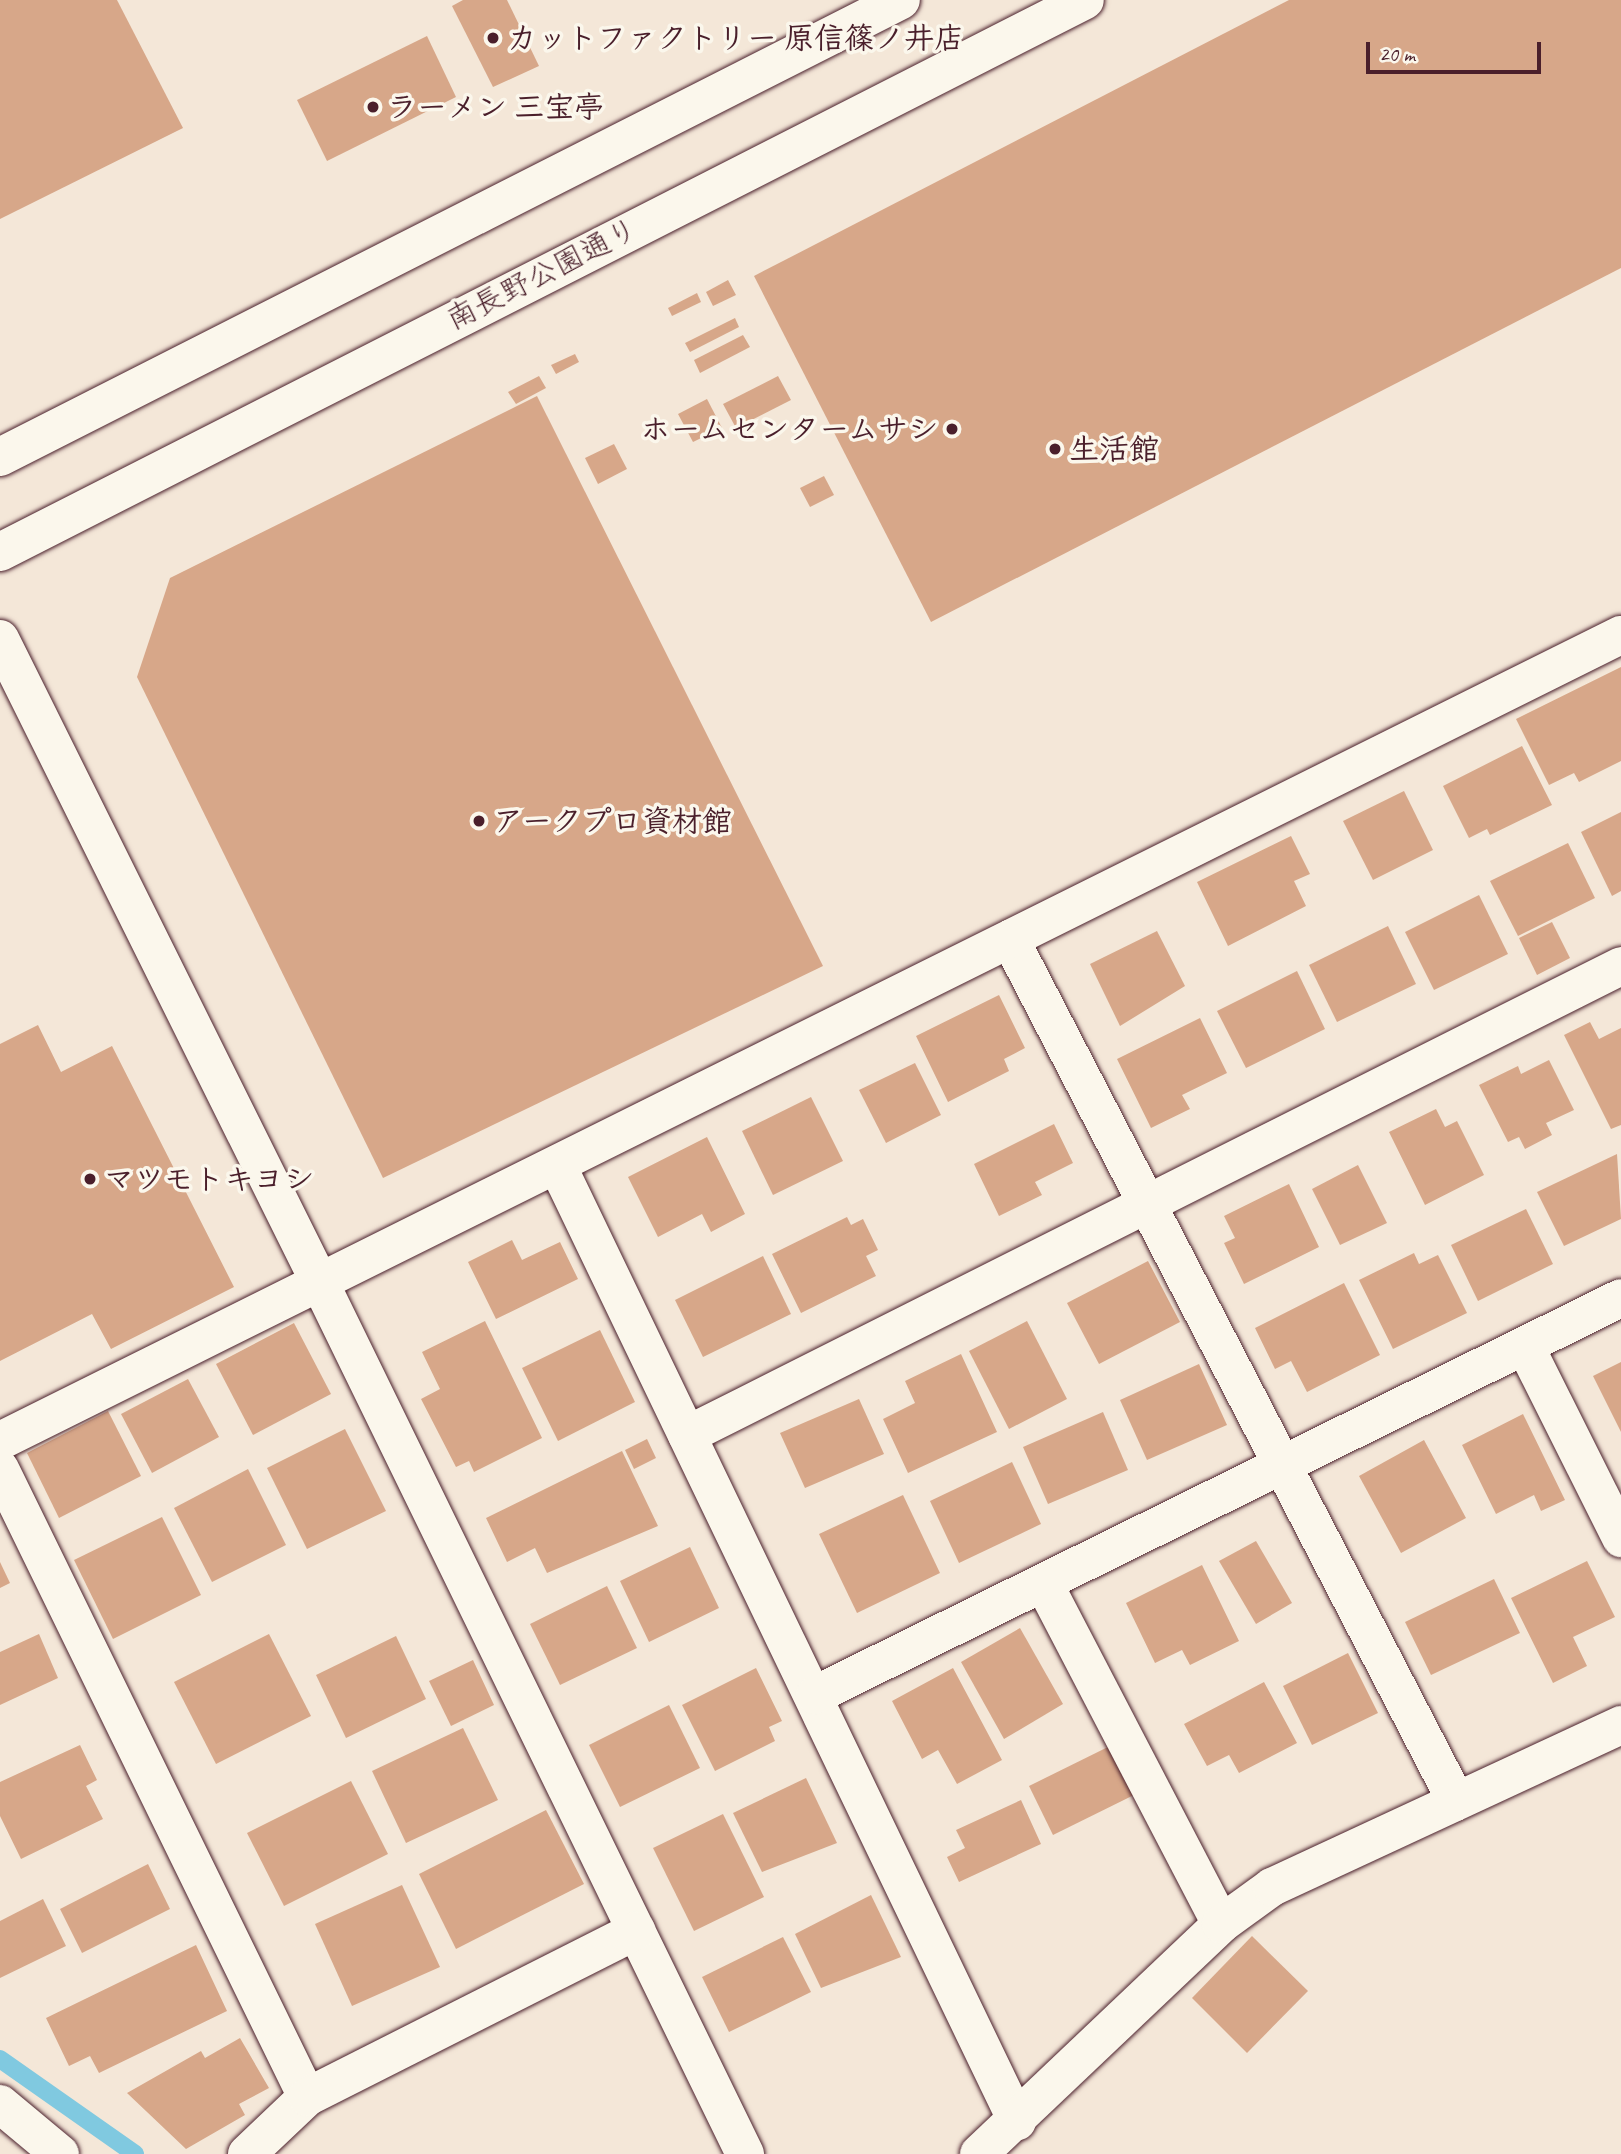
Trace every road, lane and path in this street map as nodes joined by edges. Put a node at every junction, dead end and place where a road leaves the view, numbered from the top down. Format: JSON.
{"nodes":[{"id":1,"x":901,"y":0,"type":"edge"},
{"id":2,"x":1085,"y":0,"type":"edge"},
{"id":3,"x":0,"y":457,"type":"edge"},
{"id":4,"x":0,"y":552,"type":"edge"},
{"id":5,"x":1621,"y":635,"type":"edge"},
{"id":6,"x":0,"y":639,"type":"edge"},
{"id":7,"x":1010,"y":939,"type":"junction"},
{"id":8,"x":1621,"y":966,"type":"edge"},
{"id":9,"x":558,"y":1167,"type":"junction"},
{"id":10,"x":1148,"y":1198,"type":"junction"},
{"id":11,"x":321,"y":1285,"type":"junction"},
{"id":12,"x":1621,"y":1298,"type":"edge"},
{"id":13,"x":1525,"y":1346,"type":"junction"},
{"id":14,"x":687,"y":1435,"type":"junction"},
{"id":15,"x":0,"y":1441,"type":"edge"},
{"id":16,"x":1287,"y":1465,"type":"junction"},
{"id":17,"x":0,"y":1469,"type":"edge"},
{"id":18,"x":1621,"y":1538,"type":"edge"},
{"id":19,"x":1044,"y":1584,"type":"junction"},
{"id":20,"x":815,"y":1695,"type":"junction"},
{"id":21,"x":1621,"y":1725,"type":"edge"},
{"id":22,"x":1456,"y":1801,"type":"junction"},
{"id":23,"x":1221,"y":1924,"type":"junction"},
{"id":24,"x":636,"y":1931,"type":"junction"},
{"id":25,"x":307,"y":2097,"type":"junction"},
{"id":26,"x":0,"y":2104,"type":"edge"},
{"id":27,"x":1017,"y":2121,"type":"junction"},
{"id":28,"x":60,"y":2154,"type":"edge"},
{"id":29,"x":247,"y":2154,"type":"edge"},
{"id":30,"x":745,"y":2154,"type":"edge"},
{"id":31,"x":979,"y":2154,"type":"edge"}],
"edges":[{"from":1,"to":3,"type":"street"},
{"from":2,"to":4,"type":"street","name":"南長野公園通り"},
{"from":5,"to":7,"type":"street"},
{"from":6,"to":11,"type":"street"},
{"from":7,"to":9,"type":"street"},
{"from":7,"to":10,"type":"street"},
{"from":8,"to":10,"type":"street"},
{"from":9,"to":11,"type":"street"},
{"from":9,"to":14,"type":"street"},
{"from":10,"to":14,"type":"street"},
{"from":10,"to":16,"type":"street"},
{"from":11,"to":15,"type":"street"},
{"from":11,"to":24,"type":"street"},
{"from":12,"to":13,"type":"street"},
{"from":13,"to":16,"type":"street"},
{"from":13,"to":18,"type":"street"},
{"from":14,"to":20,"type":"street"},
{"from":16,"to":19,"type":"street"},
{"from":16,"to":22,"type":"street"},
{"from":17,"to":25,"type":"street"},
{"from":19,"to":20,"type":"street"},
{"from":19,"to":23,"type":"street"},
{"from":20,"to":27,"type":"street"},
{"from":21,"to":22,"type":"street"},
{"from":22,"to":23,"type":"street"},
{"from":23,"to":27,"type":"street"},
{"from":24,"to":25,"type":"street"},
{"from":24,"to":30,"type":"street"},
{"from":25,"to":29,"type":"street"},
{"from":26,"to":28,"type":"street"},
{"from":27,"to":31,"type":"street"}]}
